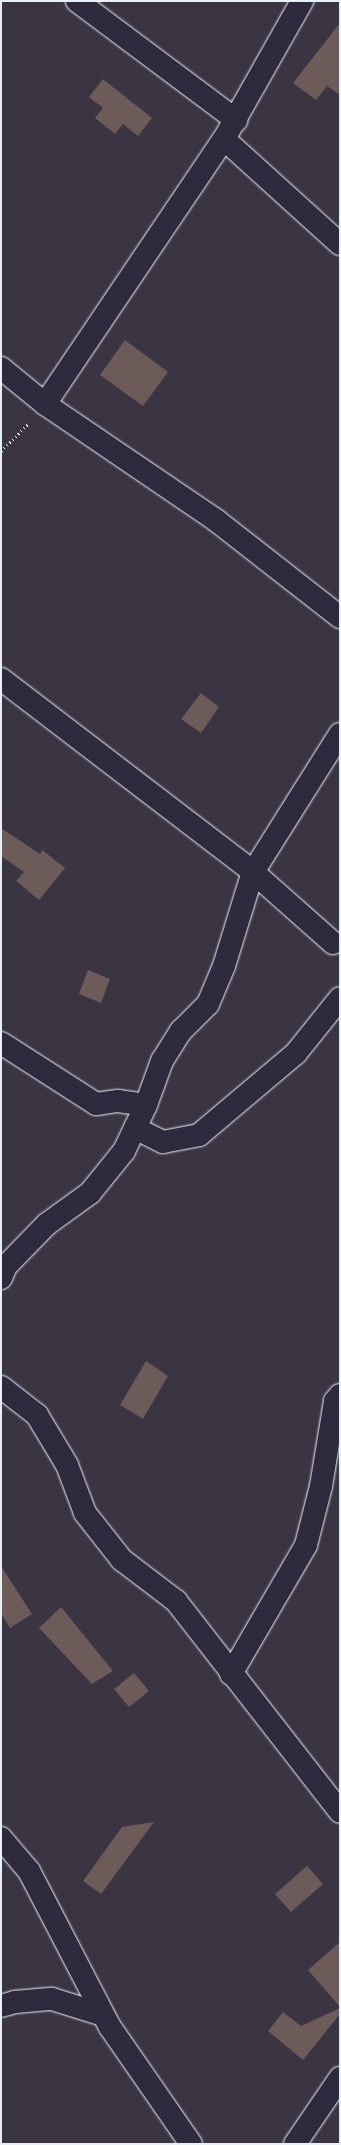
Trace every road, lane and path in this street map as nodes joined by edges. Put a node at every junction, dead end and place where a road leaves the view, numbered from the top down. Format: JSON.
{"nodes":[{"id":1,"x":77,"y":1,"type":"edge"},
{"id":2,"x":302,"y":1,"type":"edge"},
{"id":3,"x":236,"y":120,"type":"junction"},
{"id":4,"x":224,"y":139,"type":"junction"},
{"id":5,"x":340,"y":244,"type":"edge"},
{"id":6,"x":1,"y":368,"type":"edge"},
{"id":7,"x":45,"y":404,"type":"junction"},
{"id":8,"x":1,"y":451,"type":"edge"},
{"id":9,"x":340,"y":617,"type":"edge"},
{"id":10,"x":1,"y":679,"type":"edge"},
{"id":11,"x":340,"y":734,"type":"edge"},
{"id":12,"x":253,"y":872,"type":"junction"},
{"id":13,"x":333,"y":943,"type":"dead end"},
{"id":14,"x":340,"y":998,"type":"edge"},
{"id":15,"x":1,"y":1043,"type":"edge"},
{"id":16,"x":146,"y":1105,"type":"junction"},
{"id":17,"x":135,"y":1128,"type":"junction"},
{"id":18,"x":1,"y":1278,"type":"edge"},
{"id":19,"x":1,"y":1387,"type":"edge"},
{"id":20,"x":340,"y":1395,"type":"edge"},
{"id":21,"x":231,"y":1674,"type":"junction"},
{"id":22,"x":340,"y":1812,"type":"edge"},
{"id":23,"x":1,"y":1838,"type":"edge"},
{"id":24,"x":1,"y":2006,"type":"edge"},
{"id":25,"x":103,"y":2015,"type":"junction"},
{"id":26,"x":340,"y":2078,"type":"edge"},
{"id":27,"x":191,"y":2144,"type":"edge"},
{"id":28,"x":295,"y":2144,"type":"edge"}],
"edges":[{"from":1,"to":3,"type":"street"},
{"from":2,"to":3,"type":"street"},
{"from":3,"to":4,"type":"street"},
{"from":4,"to":5,"type":"street"},
{"from":4,"to":7,"type":"street"},
{"from":6,"to":7,"type":"street"},
{"from":7,"to":8,"type":"path"},
{"from":7,"to":9,"type":"street"},
{"from":10,"to":12,"type":"street"},
{"from":11,"to":12,"type":"street"},
{"from":12,"to":13,"type":"street"},
{"from":12,"to":16,"type":"street"},
{"from":14,"to":17,"type":"street"},
{"from":15,"to":16,"type":"street"},
{"from":16,"to":17,"type":"street"},
{"from":17,"to":18,"type":"street"},
{"from":19,"to":21,"type":"street"},
{"from":20,"to":21,"type":"street"},
{"from":21,"to":22,"type":"street"},
{"from":23,"to":25,"type":"street"},
{"from":24,"to":25,"type":"street"},
{"from":25,"to":27,"type":"street"},
{"from":26,"to":28,"type":"street"}]}
